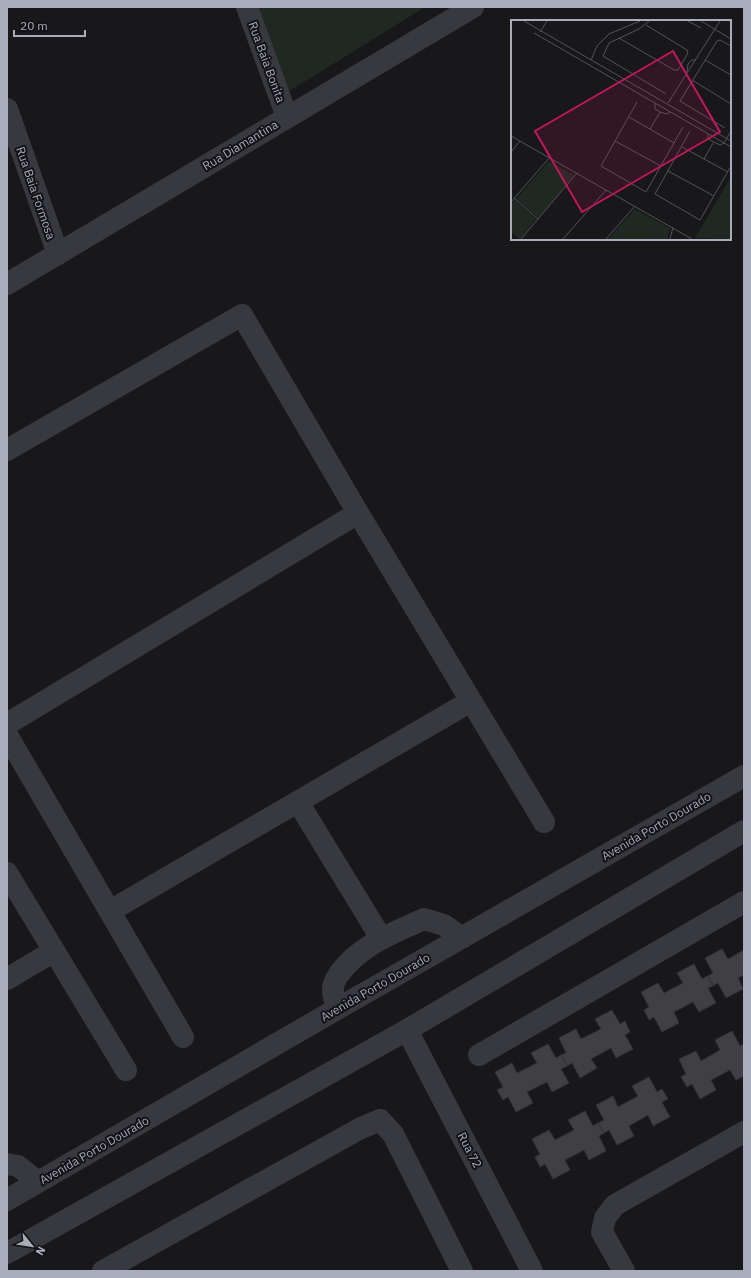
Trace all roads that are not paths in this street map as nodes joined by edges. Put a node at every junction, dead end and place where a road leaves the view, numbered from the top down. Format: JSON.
{"nodes":[{"id":1,"x":247,"y":7,"type":"edge"},
{"id":2,"x":473,"y":7,"type":"edge"},
{"id":3,"x":7,"y":109,"type":"edge"},
{"id":4,"x":287,"y":117,"type":"junction"},
{"id":5,"x":58,"y":254,"type":"junction"},
{"id":6,"x":7,"y":284,"type":"edge"},
{"id":7,"x":7,"y":450,"type":"edge"},
{"id":8,"x":358,"y":512,"type":"junction"},
{"id":9,"x":471,"y":701,"type":"junction"},
{"id":10,"x":7,"y":724,"type":"edge"},
{"id":11,"x":7,"y":735,"type":"edge"},
{"id":12,"x":744,"y":776,"type":"edge"},
{"id":13,"x":298,"y":802,"type":"junction"},
{"id":14,"x":544,"y":822,"type":"dead end"},
{"id":15,"x":744,"y":831,"type":"edge"},
{"id":16,"x":7,"y":873,"type":"edge"},
{"id":17,"x":744,"y":902,"type":"edge"},
{"id":18,"x":110,"y":911,"type":"junction"},
{"id":19,"x":381,"y":938,"type":"junction"},
{"id":20,"x":462,"y":938,"type":"junction"},
{"id":21,"x":54,"y":951,"type":"junction"},
{"id":22,"x":7,"y":979,"type":"edge"},
{"id":23,"x":337,"y":1009,"type":"junction"},
{"id":24,"x":407,"y":1030,"type":"junction"},
{"id":25,"x":183,"y":1037,"type":"dead end"},
{"id":26,"x":479,"y":1055,"type":"dead end"},
{"id":27,"x":126,"y":1070,"type":"dead end"},
{"id":28,"x":744,"y":1132,"type":"edge"},
{"id":29,"x":7,"y":1164,"type":"edge"},
{"id":30,"x":38,"y":1182,"type":"junction"},
{"id":31,"x":7,"y":1200,"type":"edge"},
{"id":32,"x":7,"y":1253,"type":"edge"},
{"id":33,"x":103,"y":1271,"type":"edge"},
{"id":34,"x":462,"y":1271,"type":"edge"},
{"id":35,"x":532,"y":1271,"type":"edge"},
{"id":36,"x":624,"y":1271,"type":"edge"}],
"edges":[{"from":1,"to":4,"type":"street","name":"Rua Baia Bonita"},
{"from":2,"to":4,"type":"street","name":"Rua Diamantina"},
{"from":3,"to":5,"type":"street","name":"Rua Baia Formosa"},
{"from":4,"to":5,"type":"street","name":"Rua Diamantina"},
{"from":5,"to":6,"type":"street","name":"Rua Diamantina"},
{"from":7,"to":8,"type":"street"},
{"from":8,"to":9,"type":"street"},
{"from":8,"to":10,"type":"street"},
{"from":9,"to":13,"type":"street"},
{"from":9,"to":14,"type":"street"},
{"from":11,"to":18,"type":"street"},
{"from":12,"to":20,"type":"street","name":"Avenida Porto Dourado"},
{"from":13,"to":18,"type":"street"},
{"from":13,"to":19,"type":"street"},
{"from":15,"to":24,"type":"street"},
{"from":16,"to":21,"type":"street"},
{"from":17,"to":26,"type":"street"},
{"from":18,"to":25,"type":"street"},
{"from":19,"to":20,"type":"street"},
{"from":19,"to":23,"type":"street"},
{"from":20,"to":23,"type":"street","name":"Avenida Porto Dourado"},
{"from":21,"to":22,"type":"street"},
{"from":21,"to":27,"type":"street"},
{"from":23,"to":30,"type":"street","name":"Avenida Porto Dourado"},
{"from":24,"to":32,"type":"street"},
{"from":24,"to":35,"type":"street","name":"Rua 72"},
{"from":28,"to":36,"type":"street"},
{"from":29,"to":30,"type":"street"},
{"from":30,"to":31,"type":"street","name":"Avenida Porto Dourado"},
{"from":33,"to":34,"type":"street"}]}
